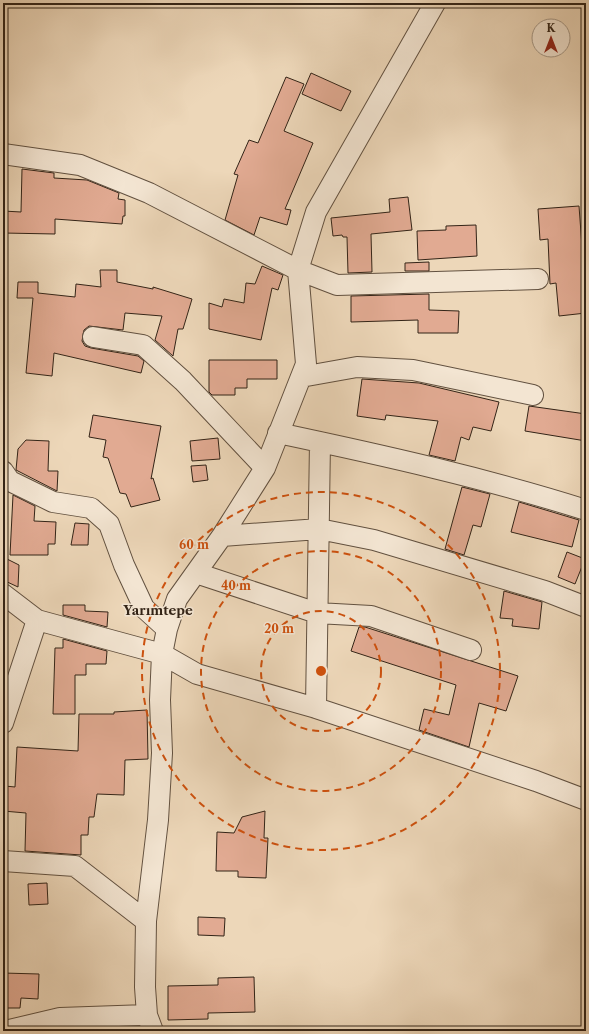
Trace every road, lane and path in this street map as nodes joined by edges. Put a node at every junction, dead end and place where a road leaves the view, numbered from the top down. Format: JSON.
{"nodes":[{"id":1,"x":435,"y":3,"type":"edge"},
{"id":2,"x":3,"y":154,"type":"edge"},
{"id":3,"x":298,"y":270,"type":"junction"},
{"id":4,"x":538,"y":279,"type":"dead end"},
{"id":5,"x":93,"y":336,"type":"dead end"},
{"id":6,"x":301,"y":377,"type":"junction"},
{"id":7,"x":533,"y":395,"type":"dead end"},
{"id":8,"x":278,"y":433,"type":"junction"},
{"id":9,"x":320,"y":442,"type":"junction"},
{"id":10,"x":265,"y":468,"type":"junction"},
{"id":11,"x":3,"y":471,"type":"edge"},
{"id":12,"x":586,"y":510,"type":"edge"},
{"id":13,"x":319,"y":529,"type":"junction"},
{"id":14,"x":222,"y":536,"type":"junction"},
{"id":15,"x":196,"y":574,"type":"junction"},
{"id":16,"x":3,"y":594,"type":"edge"},
{"id":17,"x":586,"y":607,"type":"edge"},
{"id":18,"x":317,"y":613,"type":"junction"},
{"id":19,"x":37,"y":620,"type":"junction"},
{"id":20,"x":167,"y":629,"type":"junction"},
{"id":21,"x":471,"y":650,"type":"dead end"},
{"id":22,"x":162,"y":654,"type":"junction"},
{"id":23,"x":316,"y":708,"type":"junction"},
{"id":24,"x":3,"y":723,"type":"edge"},
{"id":25,"x":586,"y":800,"type":"edge"},
{"id":26,"x":3,"y":861,"type":"edge"},
{"id":27,"x":146,"y":921,"type":"junction"},
{"id":28,"x":150,"y":1023,"type":"edge"},
{"id":29,"x":5,"y":1031,"type":"edge"}],
"edges":[{"from":1,"to":3,"type":"street"},
{"from":2,"to":3,"type":"street"},
{"from":3,"to":4,"type":"street"},
{"from":3,"to":6,"type":"street"},
{"from":5,"to":10,"type":"street"},
{"from":6,"to":7,"type":"street"},
{"from":6,"to":8,"type":"street"},
{"from":8,"to":9,"type":"street"},
{"from":8,"to":10,"type":"street"},
{"from":9,"to":12,"type":"street"},
{"from":9,"to":13,"type":"street"},
{"from":10,"to":14,"type":"street"},
{"from":11,"to":20,"type":"street"},
{"from":13,"to":14,"type":"street"},
{"from":13,"to":17,"type":"street"},
{"from":13,"to":18,"type":"street"},
{"from":14,"to":15,"type":"street"},
{"from":15,"to":18,"type":"street"},
{"from":15,"to":20,"type":"street"},
{"from":16,"to":19,"type":"street"},
{"from":18,"to":21,"type":"street"},
{"from":18,"to":23,"type":"street"},
{"from":19,"to":22,"type":"street"},
{"from":19,"to":24,"type":"street"},
{"from":20,"to":22,"type":"street"},
{"from":22,"to":23,"type":"street"},
{"from":22,"to":27,"type":"street"},
{"from":23,"to":25,"type":"street"},
{"from":26,"to":27,"type":"street"},
{"from":27,"to":28,"type":"street"},
{"from":28,"to":29,"type":"street"}]}
